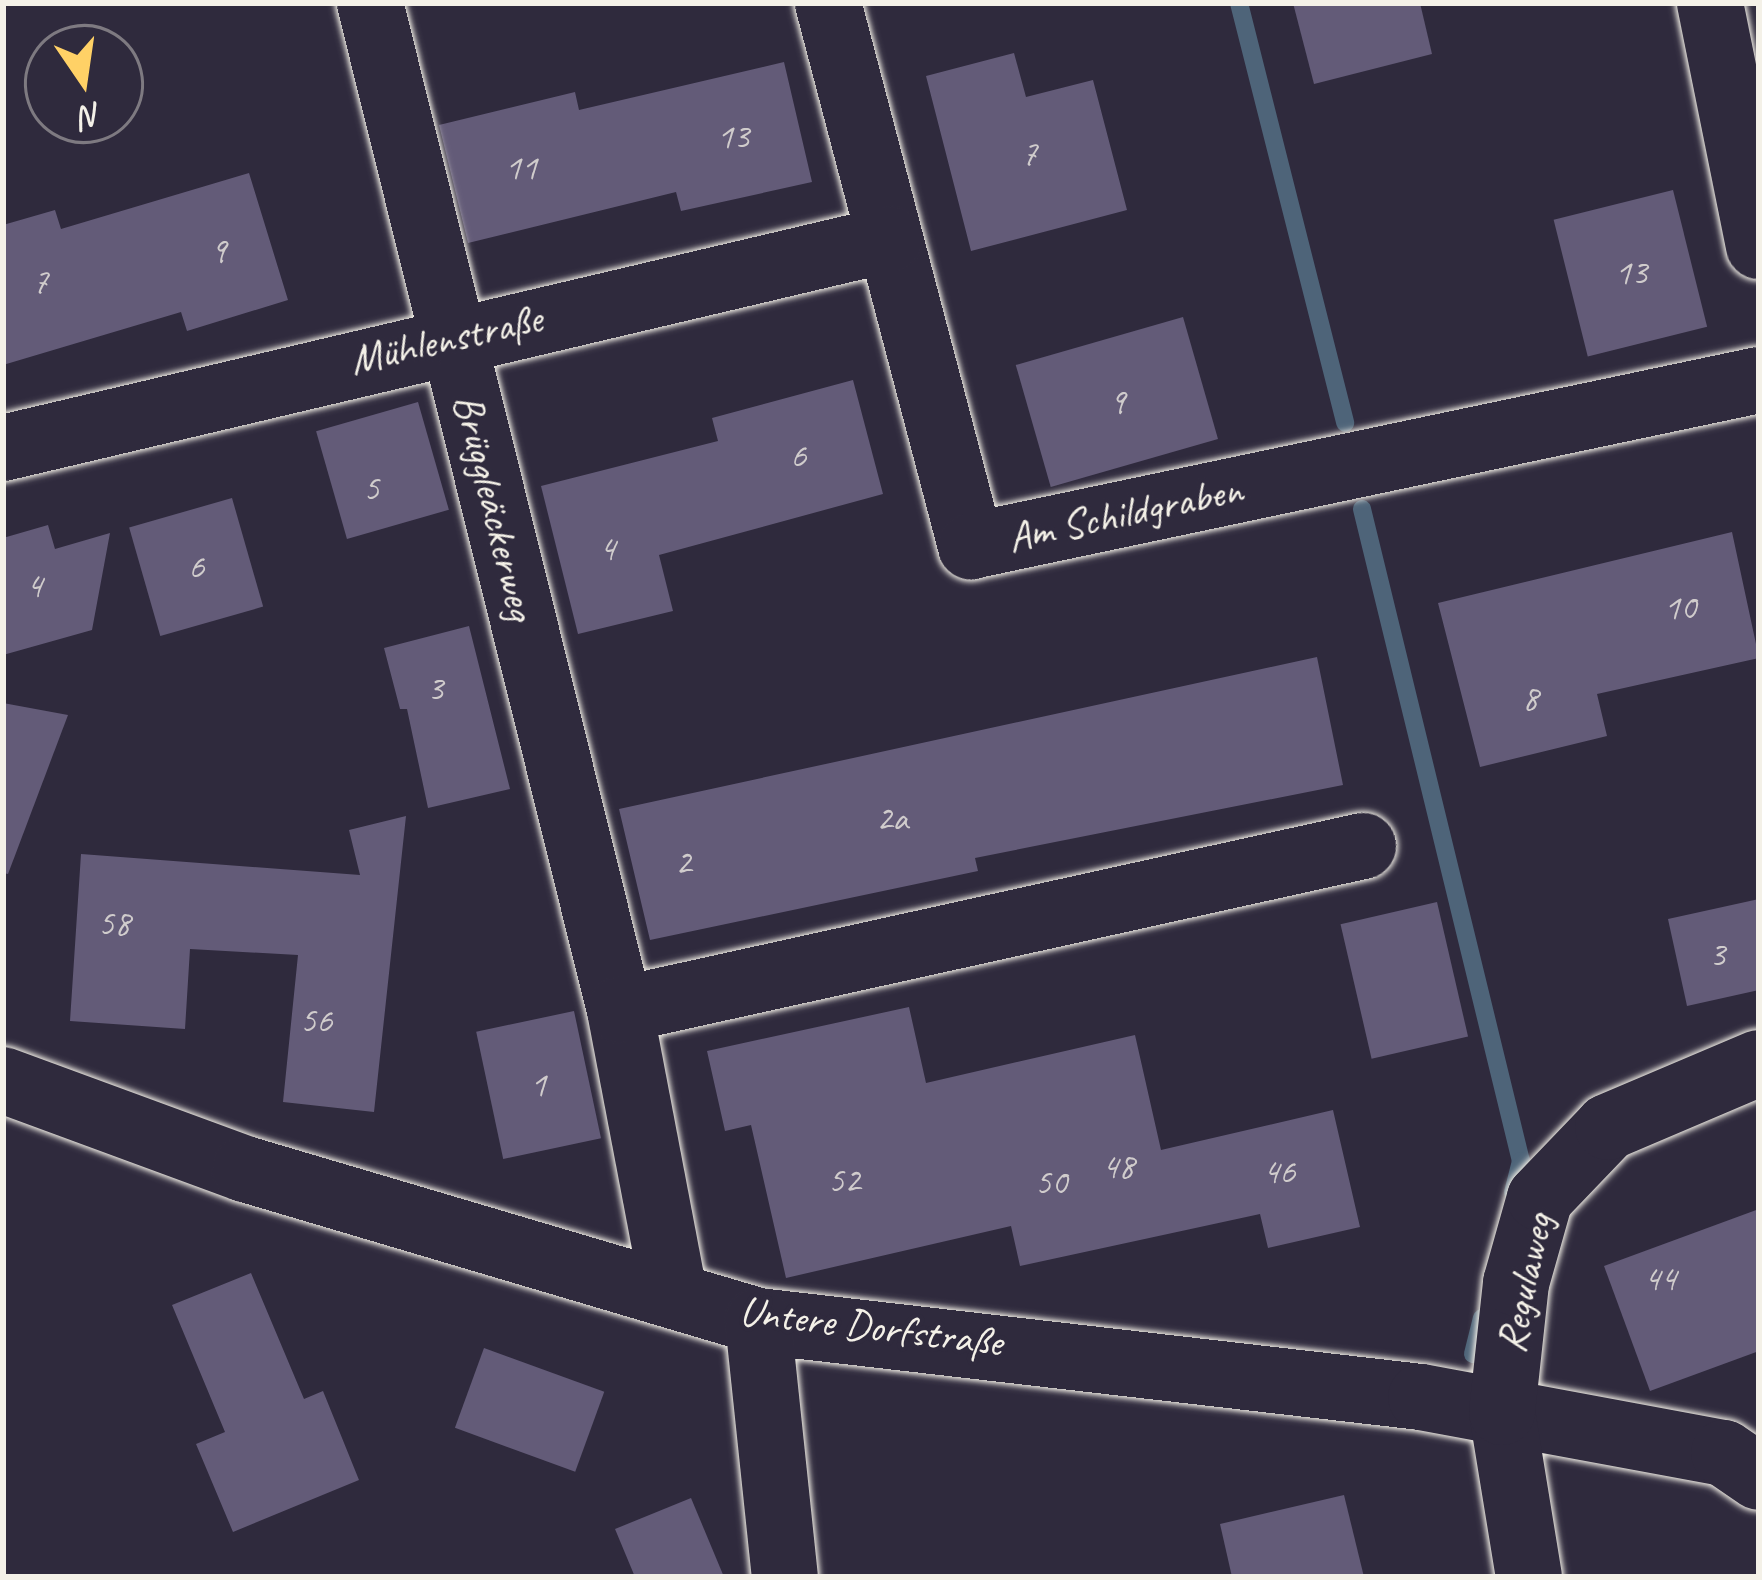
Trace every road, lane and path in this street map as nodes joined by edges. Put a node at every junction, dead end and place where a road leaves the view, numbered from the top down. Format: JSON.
{"nodes":[{"id":1,"x":370,"y":3,"type":"edge"},
{"id":2,"x":828,"y":3,"type":"edge"},
{"id":3,"x":1710,"y":3,"type":"edge"},
{"id":4,"x":890,"y":239,"type":"junction"},
{"id":5,"x":1759,"y":246,"type":"edge"},
{"id":6,"x":452,"y":337,"type":"junction"},
{"id":7,"x":1759,"y":380,"type":"edge"},
{"id":8,"x":3,"y":448,"type":"edge"},
{"id":9,"x":1363,"y":846,"type":"dead end"},
{"id":10,"x":620,"y":1010,"type":"junction"},
{"id":11,"x":1759,"y":1063,"type":"edge"},
{"id":12,"x":3,"y":1080,"type":"edge"},
{"id":13,"x":674,"y":1293,"type":"junction"},
{"id":14,"x":758,"y":1321,"type":"junction"},
{"id":15,"x":1502,"y":1412,"type":"junction"},
{"id":16,"x":1759,"y":1477,"type":"edge"},
{"id":17,"x":785,"y":1577,"type":"edge"},
{"id":18,"x":1529,"y":1577,"type":"edge"}],
"edges":[{"from":1,"to":6,"type":"street","name":"Brüggleäckerweg"},
{"from":2,"to":4,"type":"street","name":"Am Schildgraben"},
{"from":3,"to":5,"type":"street"},
{"from":4,"to":6,"type":"street","name":"Mühlenstraße"},
{"from":4,"to":7,"type":"street","name":"Am Schildgraben"},
{"from":6,"to":8,"type":"street","name":"Mühlenstraße"},
{"from":6,"to":10,"type":"street","name":"Brüggleäckerweg"},
{"from":9,"to":10,"type":"street"},
{"from":10,"to":13,"type":"street","name":"Brüggleäckerweg"},
{"from":11,"to":15,"type":"street","name":"Regulaweg"},
{"from":12,"to":13,"type":"street","name":"Untere Dorfstraße"},
{"from":13,"to":14,"type":"street","name":"Untere Dorfstraße"},
{"from":14,"to":15,"type":"street","name":"Untere Dorfstraße"},
{"from":14,"to":17,"type":"street"},
{"from":15,"to":16,"type":"street","name":"Untere Dorfstraße"},
{"from":15,"to":18,"type":"street","name":"Regulaweg"}]}
